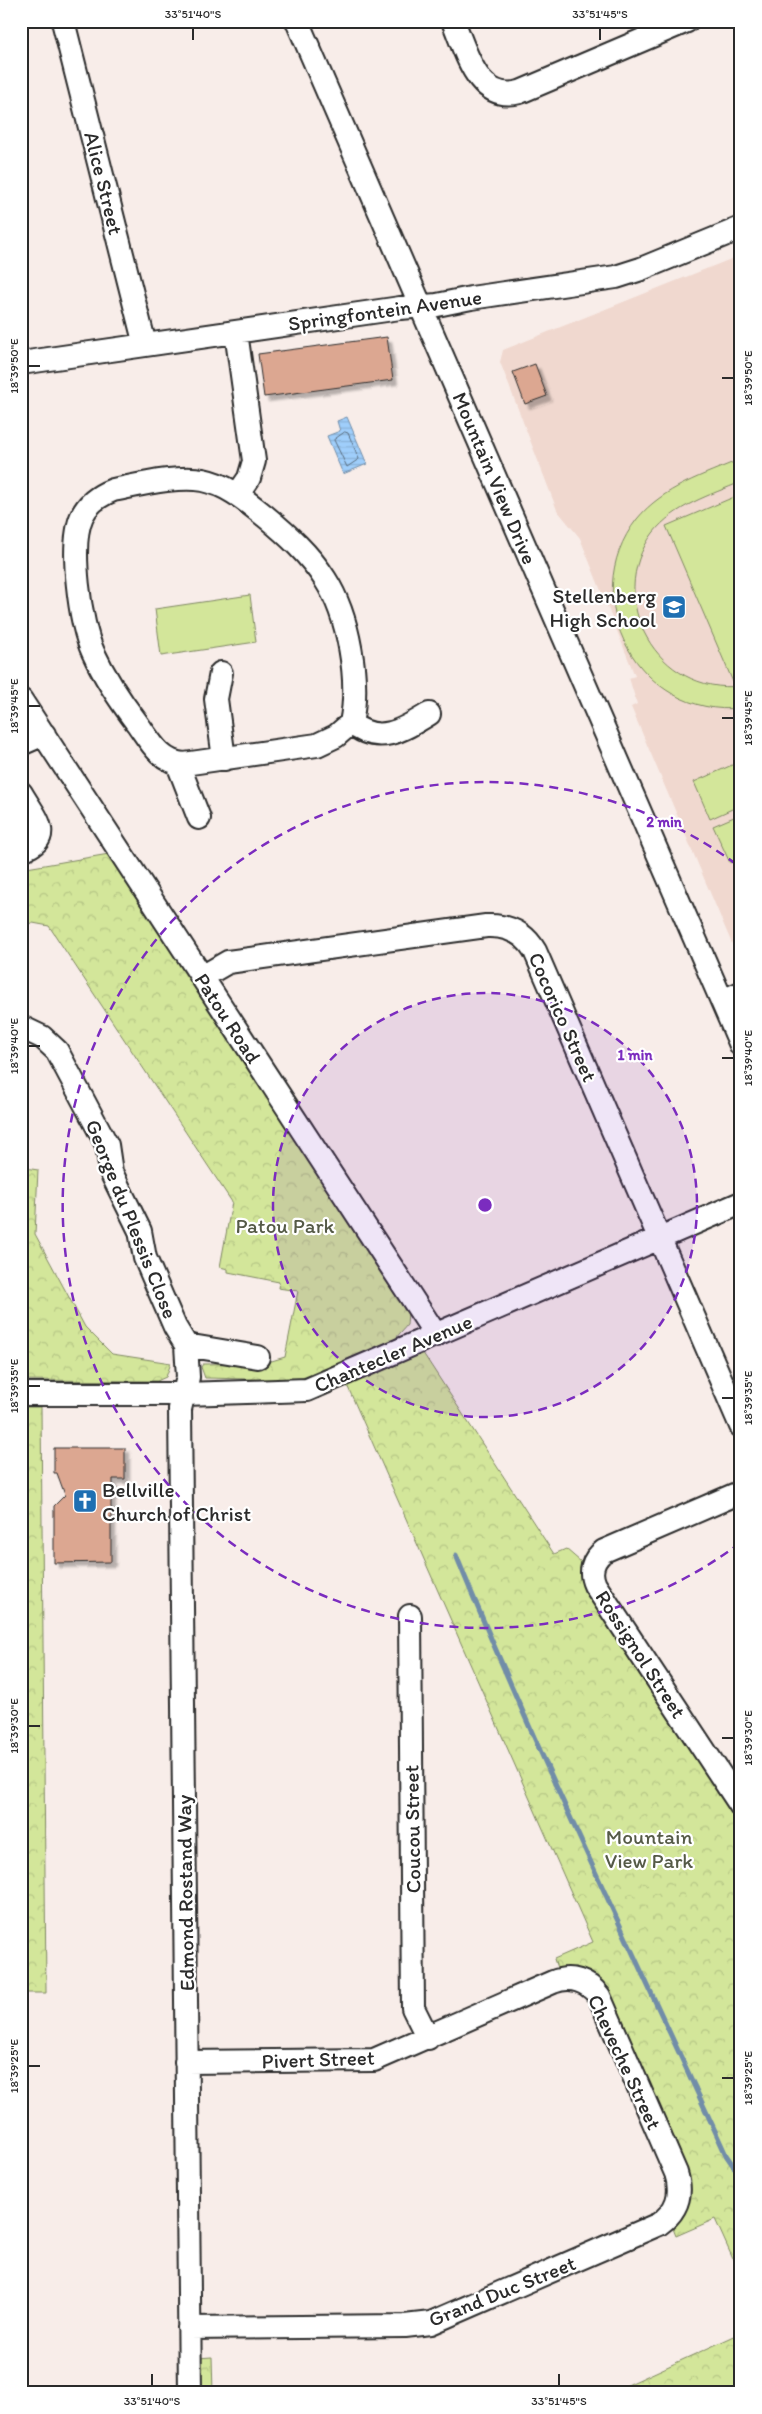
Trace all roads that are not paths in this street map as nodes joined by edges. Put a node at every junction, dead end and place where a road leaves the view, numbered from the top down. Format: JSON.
{"nodes":[{"id":1,"x":63,"y":21,"type":"edge"},
{"id":2,"x":297,"y":21,"type":"edge"},
{"id":3,"x":453,"y":21,"type":"edge"},
{"id":4,"x":687,"y":21,"type":"edge"},
{"id":5,"x":741,"y":228,"type":"edge"},
{"id":6,"x":421,"y":306,"type":"junction"},
{"id":7,"x":236,"y":332,"type":"junction"},
{"id":8,"x":145,"y":345,"type":"junction"},
{"id":9,"x":21,"y":363,"type":"edge"},
{"id":10,"x":238,"y":494,"type":"junction"},
{"id":11,"x":221,"y":673,"type":"dead end"},
{"id":12,"x":21,"y":700,"type":"edge"},
{"id":13,"x":429,"y":714,"type":"dead end"},
{"id":14,"x":350,"y":722,"type":"junction"},
{"id":15,"x":44,"y":734,"type":"junction"},
{"id":16,"x":21,"y":744,"type":"edge"},
{"id":17,"x":224,"y":759,"type":"junction"},
{"id":18,"x":178,"y":764,"type":"junction"},
{"id":19,"x":21,"y":793,"type":"edge"},
{"id":20,"x":199,"y":818,"type":"dead end"},
{"id":21,"x":21,"y":850,"type":"edge"},
{"id":22,"x":202,"y":977,"type":"junction"},
{"id":23,"x":731,"y":997,"type":"edge"},
{"id":24,"x":21,"y":1027,"type":"edge"},
{"id":25,"x":741,"y":1045,"type":"edge"},
{"id":26,"x":741,"y":1202,"type":"edge"},
{"id":27,"x":659,"y":1238,"type":"junction"},
{"id":28,"x":436,"y":1336,"type":"junction"},
{"id":29,"x":186,"y":1344,"type":"junction"},
{"id":30,"x":258,"y":1357,"type":"dead end"},
{"id":31,"x":21,"y":1394,"type":"edge"},
{"id":32,"x":184,"y":1394,"type":"junction"},
{"id":33,"x":741,"y":1426,"type":"edge"},
{"id":34,"x":741,"y":1492,"type":"edge"},
{"id":35,"x":410,"y":1616,"type":"dead end"},
{"id":36,"x":741,"y":1806,"type":"edge"},
{"id":37,"x":553,"y":1982,"type":"joint"},
{"id":38,"x":428,"y":2038,"type":"junction"},
{"id":39,"x":186,"y":2062,"type":"junction"},
{"id":40,"x":676,"y":2173,"type":"joint"},
{"id":41,"x":189,"y":2328,"type":"junction"},
{"id":42,"x":190,"y":2393,"type":"edge"}],
"edges":[{"from":1,"to":8,"type":"street","name":"Alice Street"},
{"from":2,"to":6,"type":"street","name":"Mountain View Drive"},
{"from":3,"to":4,"type":"street"},
{"from":5,"to":6,"type":"street","name":"Springfontein Avenue"},
{"from":6,"to":7,"type":"street","name":"Springfontein Avenue"},
{"from":6,"to":23,"type":"street","name":"Mountain View Drive"},
{"from":7,"to":8,"type":"street","name":"Springfontein Avenue"},
{"from":7,"to":10,"type":"street"},
{"from":8,"to":9,"type":"street","name":"Springfontein Avenue"},
{"from":10,"to":14,"type":"street"},
{"from":10,"to":18,"type":"street"},
{"from":11,"to":17,"type":"street"},
{"from":12,"to":15,"type":"street","name":"Patou Road"},
{"from":13,"to":14,"type":"street"},
{"from":14,"to":17,"type":"street"},
{"from":15,"to":16,"type":"street"},
{"from":15,"to":22,"type":"street","name":"Patou Road"},
{"from":17,"to":18,"type":"street"},
{"from":18,"to":20,"type":"street"},
{"from":19,"to":21,"type":"street"},
{"from":22,"to":27,"type":"street","name":"Cocorico Street"},
{"from":22,"to":28,"type":"street","name":"Patou Road"},
{"from":23,"to":25,"type":"street","name":"Mountain View Drive"},
{"from":24,"to":29,"type":"street","name":"George du Plessis Close"},
{"from":26,"to":27,"type":"street","name":"Chantecler Avenue"},
{"from":27,"to":28,"type":"street","name":"Chantecler Avenue"},
{"from":27,"to":33,"type":"street","name":"Cocorico Street"},
{"from":28,"to":32,"type":"street","name":"Chantecler Avenue"},
{"from":29,"to":30,"type":"street","name":"George du Plessis Close"},
{"from":29,"to":32,"type":"street","name":"George du Plessis Close"},
{"from":31,"to":32,"type":"street","name":"Chantecler Avenue"},
{"from":32,"to":39,"type":"street","name":"Edmond Rostand Way"},
{"from":34,"to":36,"type":"street","name":"Rossignol Street"},
{"from":35,"to":38,"type":"street","name":"Coucou Street"},
{"from":37,"to":38,"type":"street","name":"Pivert Street"},
{"from":37,"to":40,"type":"street","name":"Cheveche Street"},
{"from":38,"to":39,"type":"street","name":"Pivert Street"},
{"from":39,"to":41,"type":"street","name":"Edmond Rostand Way"},
{"from":40,"to":41,"type":"street","name":"Grand Duc Street"},
{"from":41,"to":42,"type":"street","name":"Edmond Rostand Way"}]}
